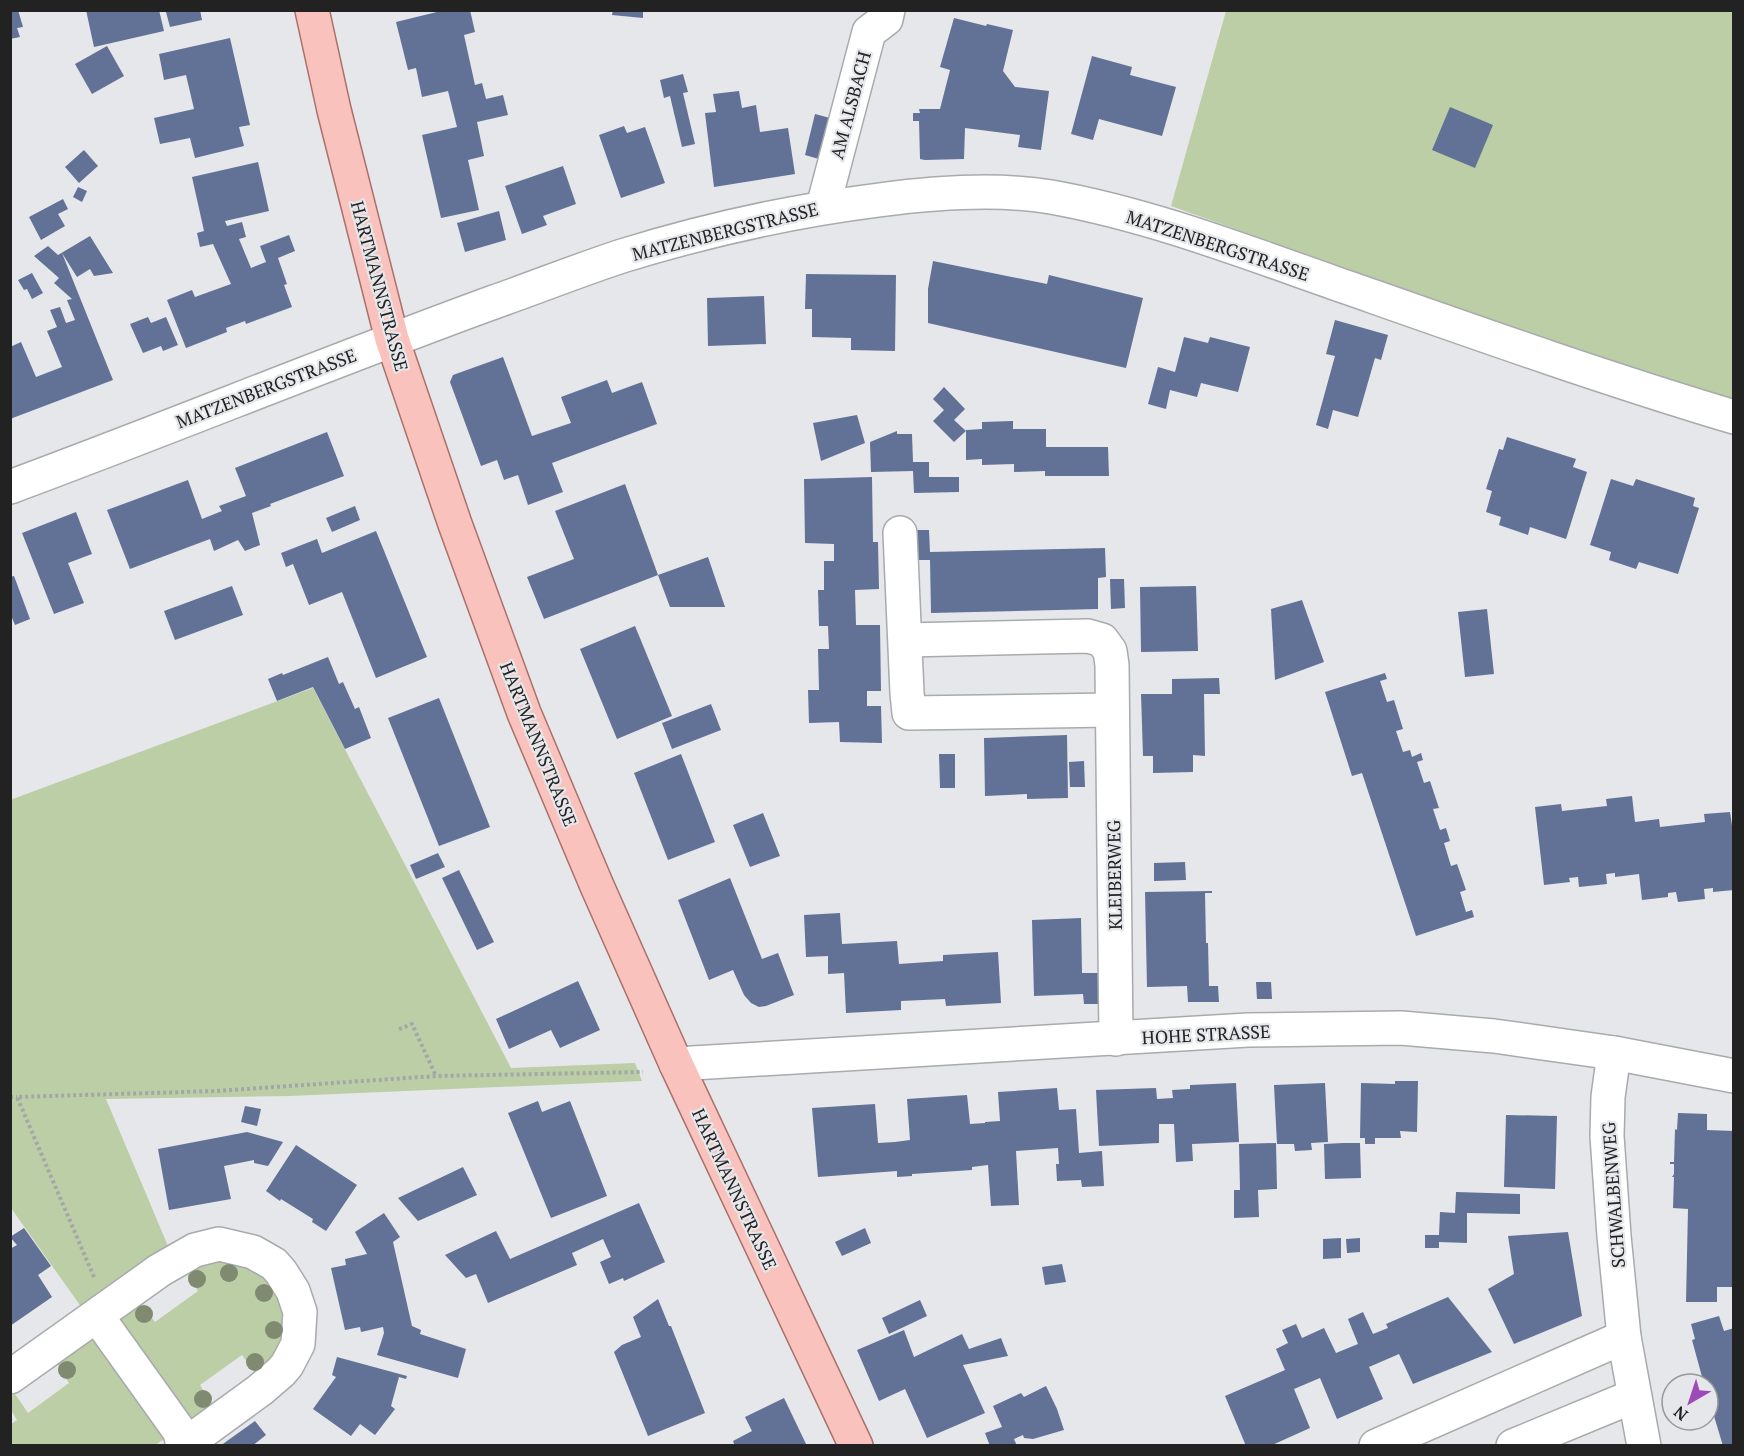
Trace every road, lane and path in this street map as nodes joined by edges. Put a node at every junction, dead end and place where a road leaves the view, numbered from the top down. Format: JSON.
{"nodes":[{"id":1,"x":312,"y":10,"type":"edge"},
{"id":2,"x":888,"y":10,"type":"edge"},
{"id":3,"x":823,"y":207,"type":"junction"},
{"id":4,"x":392,"y":339,"type":"junction"},
{"id":5,"x":1734,"y":417,"type":"edge"},
{"id":6,"x":10,"y":487,"type":"edge"},
{"id":7,"x":900,"y":533,"type":"dead end"},
{"id":8,"x":906,"y":640,"type":"junction"},
{"id":9,"x":1111,"y":710,"type":"junction"},
{"id":10,"x":399,"y":1029,"type":"dead end"},
{"id":11,"x":1116,"y":1039,"type":"junction"},
{"id":12,"x":1614,"y":1053,"type":"junction"},
{"id":13,"x":676,"y":1064,"type":"junction"},
{"id":14,"x":436,"y":1076,"type":"junction"},
{"id":15,"x":1734,"y":1076,"type":"edge"},
{"id":16,"x":10,"y":1097,"type":"edge"},
{"id":17,"x":17,"y":1097,"type":"junction"},
{"id":18,"x":103,"y":1312,"type":"junction"},
{"id":19,"x":1624,"y":1337,"type":"junction"},
{"id":20,"x":10,"y":1377,"type":"edge"},
{"id":21,"x":1634,"y":1396,"type":"junction"},
{"id":22,"x":183,"y":1446,"type":"edge"},
{"id":23,"x":856,"y":1446,"type":"edge"},
{"id":24,"x":1376,"y":1446,"type":"edge"},
{"id":25,"x":1513,"y":1446,"type":"edge"},
{"id":26,"x":1644,"y":1446,"type":"edge"}],
"edges":[{"from":1,"to":4,"type":"main road","name":"HARTMANNSTRASSE"},
{"from":2,"to":3,"type":"street","name":"AM ALSBACH"},
{"from":3,"to":4,"type":"street","name":"MATZENBERGSTRASSE"},
{"from":3,"to":5,"type":"street","name":"MATZENBERGSTRASSE"},
{"from":4,"to":6,"type":"street","name":"MATZENBERGSTRASSE"},
{"from":4,"to":13,"type":"main road","name":"HARTMANNSTRASSE"},
{"from":7,"to":8,"type":"street"},
{"from":8,"to":9,"type":"street","name":"KLEIBERWEG"},
{"from":8,"to":9,"type":"street"},
{"from":9,"to":11,"type":"street","name":"KLEIBERWEG"},
{"from":10,"to":14,"type":"path"},
{"from":11,"to":12,"type":"street","name":"HOHE STRASSE"},
{"from":11,"to":13,"type":"street","name":"HOHE STRASSE"},
{"from":12,"to":15,"type":"street","name":"HOHE STRASSE"},
{"from":12,"to":19,"type":"street","name":"SCHWALBENWEG"},
{"from":13,"to":14,"type":"path"},
{"from":13,"to":23,"type":"main road","name":"HARTMANNSTRASSE"},
{"from":14,"to":17,"type":"path"},
{"from":16,"to":17,"type":"path"},
{"from":17,"to":18,"type":"path"},
{"from":18,"to":20,"type":"street"},
{"from":18,"to":22,"type":"street"},
{"from":18,"to":22,"type":"street"},
{"from":19,"to":21,"type":"street","name":"SCHWALBENWEG"},
{"from":19,"to":24,"type":"street"},
{"from":21,"to":25,"type":"street"},
{"from":21,"to":26,"type":"street","name":"SCHWALBENWEG"}]}
